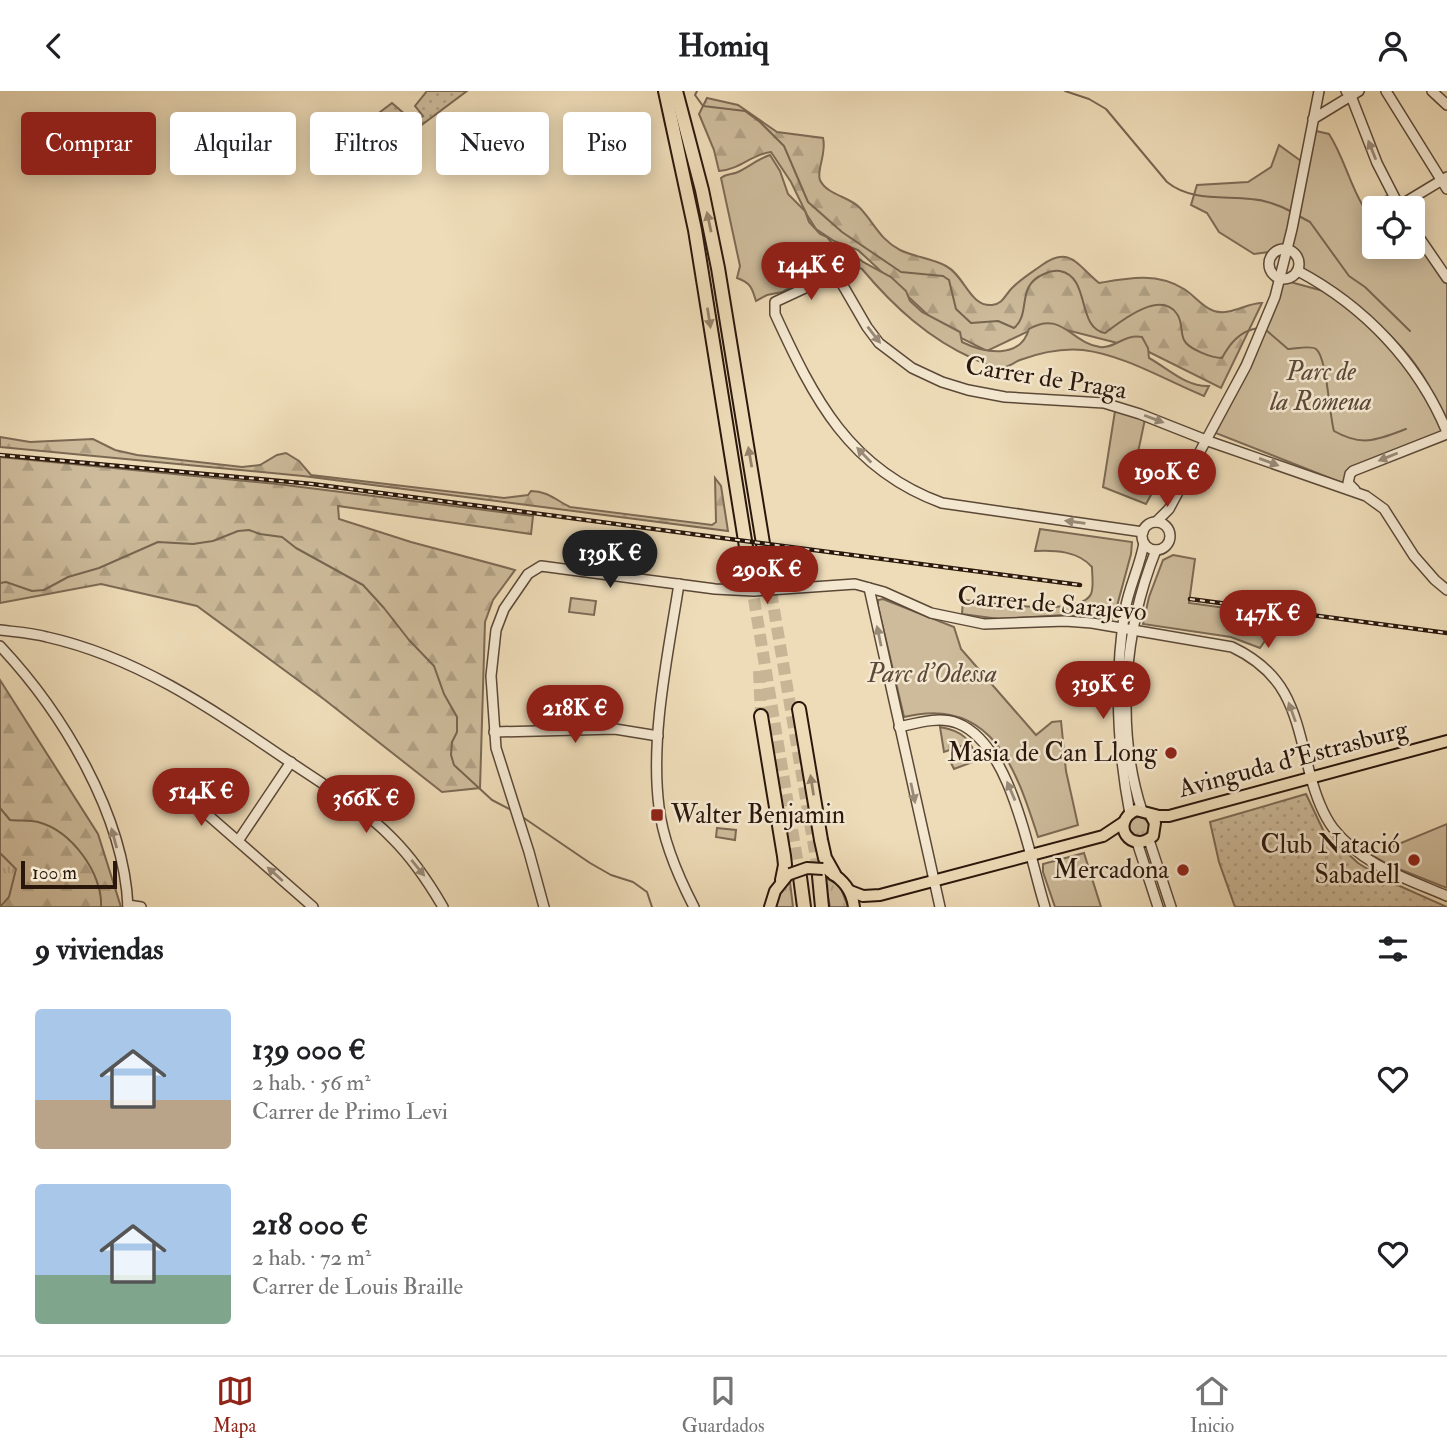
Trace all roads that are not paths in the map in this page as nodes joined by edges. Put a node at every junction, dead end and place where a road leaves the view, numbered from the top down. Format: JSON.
{"nodes":[{"id":1,"x":665,"y":91,"type":"edge"},
{"id":2,"x":677,"y":91,"type":"edge"},
{"id":3,"x":1319,"y":91,"type":"edge"},
{"id":4,"x":1386,"y":91,"type":"edge"},
{"id":5,"x":1432,"y":91,"type":"edge"},
{"id":6,"x":1352,"y":93,"type":"edge"},
{"id":7,"x":1447,"y":105,"type":"edge"},
{"id":8,"x":1313,"y":119,"type":"junction"},
{"id":9,"x":1444,"y":178,"type":"edge"},
{"id":10,"x":1447,"y":189,"type":"edge"},
{"id":11,"x":1394,"y":196,"type":"edge"},
{"id":12,"x":1416,"y":196,"type":"edge"},
{"id":13,"x":1425,"y":246,"type":"edge"},
{"id":14,"x":1287,"y":249,"type":"junction"},
{"id":15,"x":1298,"y":271,"type":"junction"},
{"id":16,"x":1447,"y":278,"type":"edge"},
{"id":17,"x":1280,"y":279,"type":"junction"},
{"id":18,"x":1447,"y":433,"type":"edge"},
{"id":19,"x":1204,"y":439,"type":"junction"},
{"id":20,"x":1356,"y":491,"type":"junction"},
{"id":21,"x":1169,"y":509,"type":"junction"},
{"id":22,"x":1156,"y":521,"type":"junction"},
{"id":23,"x":1169,"y":529,"type":"junction"},
{"id":24,"x":1143,"y":532,"type":"junction"},
{"id":25,"x":1144,"y":543,"type":"junction"},
{"id":26,"x":1156,"y":550,"type":"junction"},
{"id":27,"x":768,"y":574,"type":"tunnel mouth"},
{"id":28,"x":751,"y":578,"type":"tunnel mouth"},
{"id":29,"x":679,"y":584,"type":"junction"},
{"id":30,"x":869,"y":587,"type":"junction"},
{"id":31,"x":1447,"y":590,"type":"edge"},
{"id":32,"x":1128,"y":628,"type":"junction"},
{"id":33,"x":0,"y":630,"type":"edge"},
{"id":34,"x":0,"y":646,"type":"edge"},
{"id":35,"x":799,"y":709,"type":"dead end"},
{"id":36,"x":761,"y":716,"type":"tunnel mouth"},
{"id":37,"x":899,"y":727,"type":"junction"},
{"id":38,"x":494,"y":732,"type":"junction"},
{"id":39,"x":658,"y":737,"type":"junction"},
{"id":40,"x":1447,"y":743,"type":"edge"},
{"id":41,"x":291,"y":762,"type":"junction"},
{"id":42,"x":1311,"y":780,"type":"junction"},
{"id":43,"x":184,"y":794,"type":"dead end"},
{"id":44,"x":1146,"y":812,"type":"junction"},
{"id":45,"x":1127,"y":818,"type":"junction"},
{"id":46,"x":1156,"y":828,"type":"junction"},
{"id":47,"x":1103,"y":836,"type":"junction"},
{"id":48,"x":1133,"y":840,"type":"junction"},
{"id":49,"x":1149,"y":840,"type":"junction"},
{"id":50,"x":238,"y":841,"type":"junction"},
{"id":51,"x":1030,"y":856,"type":"junction"},
{"id":52,"x":825,"y":873,"type":"junction"},
{"id":53,"x":791,"y":877,"type":"junction"},
{"id":54,"x":933,"y":881,"type":"junction"},
{"id":55,"x":850,"y":891,"type":"junction"},
{"id":56,"x":880,"y":895,"type":"junction"},
{"id":57,"x":1447,"y":896,"type":"edge"},
{"id":58,"x":128,"y":906,"type":"edge"},
{"id":59,"x":141,"y":907,"type":"edge"},
{"id":60,"x":313,"y":907,"type":"edge"},
{"id":61,"x":443,"y":907,"type":"edge"},
{"id":62,"x":544,"y":907,"type":"edge"},
{"id":63,"x":694,"y":907,"type":"edge"},
{"id":64,"x":769,"y":907,"type":"edge"},
{"id":65,"x":804,"y":907,"type":"edge"},
{"id":66,"x":822,"y":907,"type":"edge"},
{"id":67,"x":854,"y":907,"type":"edge"},
{"id":68,"x":861,"y":907,"type":"edge"},
{"id":69,"x":940,"y":907,"type":"edge"},
{"id":70,"x":1045,"y":907,"type":"edge"},
{"id":71,"x":1158,"y":907,"type":"edge"},
{"id":72,"x":1171,"y":907,"type":"edge"}],
"edges":[{"from":1,"to":28,"type":"highway","one_way":true},
{"from":27,"to":2,"type":"highway","one_way":true},
{"from":3,"to":8,"type":"street"},
{"from":4,"to":9,"type":"street"},
{"from":5,"to":7,"type":"street"},
{"from":6,"to":8,"type":"street"},
{"from":11,"to":6,"type":"street","one_way":true},
{"from":8,"to":14,"type":"street"},
{"from":9,"to":10,"type":"street"},
{"from":9,"to":12,"type":"street"},
{"from":13,"to":16,"type":"street"},
{"from":14,"to":15,"type":"street"},
{"from":14,"to":17,"type":"street"},
{"from":14,"to":17,"type":"street"},
{"from":15,"to":17,"type":"street"},
{"from":15,"to":18,"type":"street"},
{"from":17,"to":19,"type":"street"},
{"from":18,"to":20,"type":"street","one_way":true},
{"from":19,"to":20,"type":"street","name":"Carrer de Praga","one_way":true},
{"from":19,"to":21,"type":"street"},
{"from":24,"to":19,"type":"street","name":"Carrer de Praga","one_way":true},
{"from":20,"to":31,"type":"street","name":"Carrer de Praga"},
{"from":21,"to":22,"type":"street"},
{"from":21,"to":23,"type":"street"},
{"from":22,"to":23,"type":"street"},
{"from":22,"to":24,"type":"street"},
{"from":23,"to":26,"type":"street"},
{"from":24,"to":25,"type":"street"},
{"from":25,"to":26,"type":"street"},
{"from":25,"to":32,"type":"street"},
{"from":26,"to":32,"type":"street"},
{"from":29,"to":30,"type":"street","name":"Carrer de Sarajevo"},
{"from":29,"to":38,"type":"street","name":"Carrer de Sarajevo"},
{"from":29,"to":39,"type":"street"},
{"from":30,"to":32,"type":"street","name":"Carrer de Sarajevo"},
{"from":37,"to":30,"type":"street","one_way":true},
{"from":42,"to":32,"type":"street","name":"Carrer de Sarajevo","one_way":true},
{"from":32,"to":44,"type":"street"},
{"from":32,"to":45,"type":"street"},
{"from":33,"to":41,"type":"street"},
{"from":58,"to":34,"type":"street","one_way":true},
{"from":52,"to":35,"type":"highway","one_way":true},
{"from":36,"to":53,"type":"highway"},
{"from":51,"to":37,"type":"street","one_way":true},
{"from":37,"to":54,"type":"street","one_way":true},
{"from":38,"to":39,"type":"street"},
{"from":38,"to":62,"type":"street"},
{"from":39,"to":63,"type":"street"},
{"from":40,"to":42,"type":"main road","name":"Avinguda d'Estrasburg"},
{"from":40,"to":42,"type":"main road","name":"Avinguda d'Estrasburg"},
{"from":41,"to":50,"type":"street"},
{"from":41,"to":61,"type":"street","one_way":true},
{"from":42,"to":44,"type":"main road","name":"Avinguda d'Estrasburg"},
{"from":42,"to":46,"type":"main road","name":"Avinguda d'Estrasburg"},
{"from":42,"to":57,"type":"street","name":"Carrer de Sarajevo"},
{"from":43,"to":50,"type":"street"},
{"from":44,"to":45,"type":"main road"},
{"from":44,"to":46,"type":"main road"},
{"from":45,"to":47,"type":"main road"},
{"from":45,"to":48,"type":"main road"},
{"from":46,"to":49,"type":"main road"},
{"from":47,"to":48,"type":"main road"},
{"from":47,"to":51,"type":"main road"},
{"from":48,"to":49,"type":"main road"},
{"from":48,"to":71,"type":"street"},
{"from":49,"to":72,"type":"street"},
{"from":60,"to":50,"type":"street","one_way":true},
{"from":51,"to":54,"type":"main road"},
{"from":51,"to":70,"type":"street"},
{"from":52,"to":53,"type":"main road","bridge":true},
{"from":52,"to":55,"type":"main road"},
{"from":52,"to":66,"type":"highway"},
{"from":53,"to":64,"type":"main road"},
{"from":53,"to":65,"type":"highway"},
{"from":54,"to":56,"type":"main road"},
{"from":54,"to":69,"type":"street"},
{"from":55,"to":56,"type":"main road"},
{"from":55,"to":67,"type":"main road"},
{"from":56,"to":68,"type":"main road"},
{"from":58,"to":59,"type":"street"}]}
